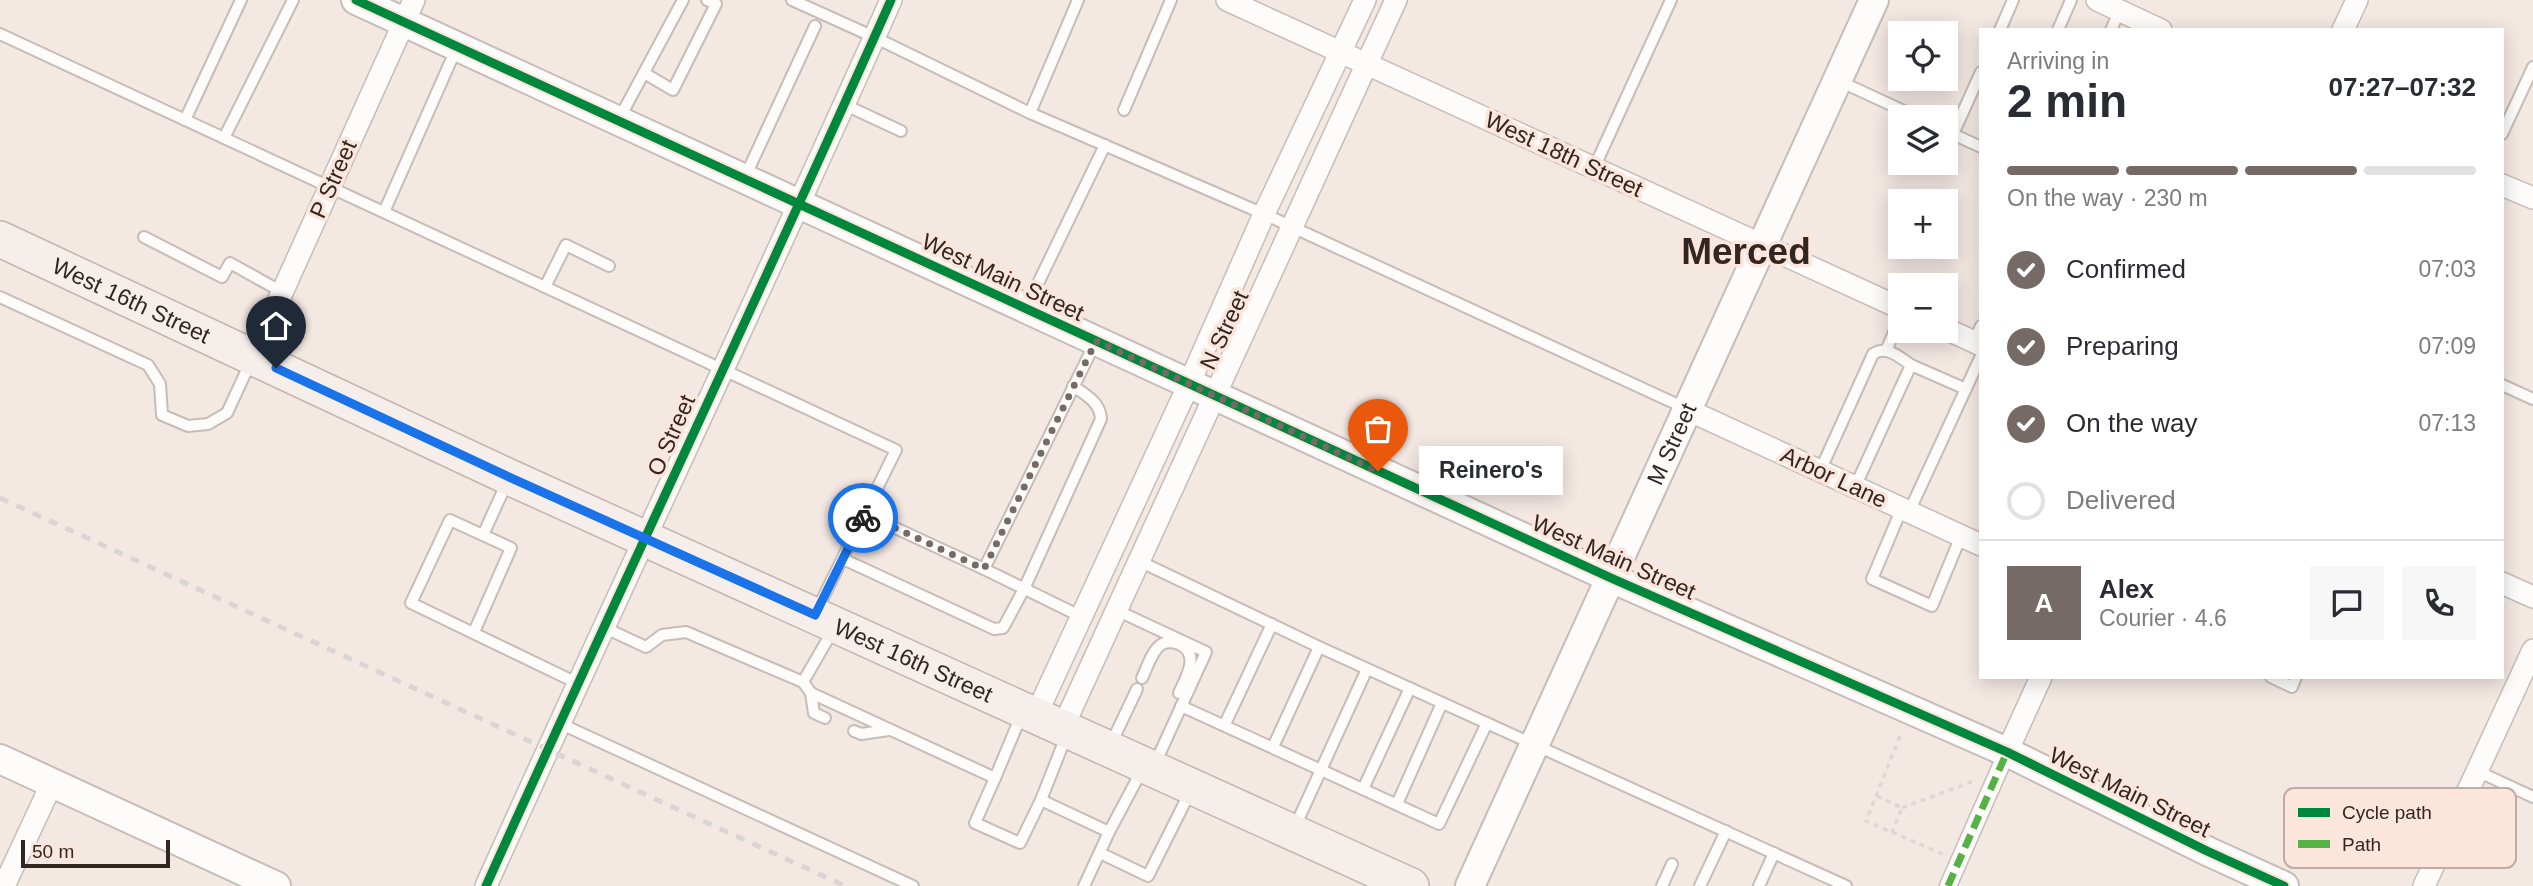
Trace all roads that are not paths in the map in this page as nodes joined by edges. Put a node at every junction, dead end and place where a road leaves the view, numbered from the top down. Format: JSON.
{"nodes":[{"id":1,"x":241,"y":0,"type":"edge"},
{"id":2,"x":293,"y":0,"type":"edge"},
{"id":3,"x":356,"y":0,"type":"edge"},
{"id":4,"x":683,"y":0,"type":"edge"},
{"id":5,"x":707,"y":0,"type":"edge"},
{"id":6,"x":792,"y":0,"type":"edge"},
{"id":7,"x":891,"y":0,"type":"edge"},
{"id":8,"x":1078,"y":0,"type":"edge"},
{"id":9,"x":1171,"y":0,"type":"edge"},
{"id":10,"x":1227,"y":0,"type":"edge"},
{"id":11,"x":1365,"y":0,"type":"edge"},
{"id":12,"x":1396,"y":0,"type":"edge"},
{"id":13,"x":1671,"y":0,"type":"edge"},
{"id":14,"x":1874,"y":0,"type":"edge"},
{"id":15,"x":2013,"y":0,"type":"edge"},
{"id":16,"x":2071,"y":0,"type":"edge"},
{"id":17,"x":2097,"y":0,"type":"edge"},
{"id":18,"x":2357,"y":0,"type":"edge"},
{"id":19,"x":409,"y":11,"type":"edge"},
{"id":20,"x":2116,"y":20,"type":"edge"},
{"id":21,"x":815,"y":26,"type":"dead end"},
{"id":22,"x":2001,"y":28,"type":"edge"},
{"id":23,"x":2059,"y":28,"type":"edge"},
{"id":24,"x":2152,"y":28,"type":"edge"},
{"id":25,"x":2344,"y":28,"type":"edge"},
{"id":26,"x":0,"y":34,"type":"edge"},
{"id":27,"x":874,"y":37,"type":"junction"},
{"id":28,"x":457,"y":47,"type":"junction"},
{"id":29,"x":1340,"y":52,"type":"junction"},
{"id":30,"x":1367,"y":64,"type":"junction"},
{"id":31,"x":2533,"y":67,"type":"edge"},
{"id":32,"x":643,"y":73,"type":"junction"},
{"id":33,"x":1979,"y":76,"type":"edge"},
{"id":34,"x":1837,"y":80,"type":"junction"},
{"id":35,"x":844,"y":104,"type":"junction"},
{"id":36,"x":1891,"y":105,"type":"edge"},
{"id":37,"x":1124,"y":110,"type":"dead end"},
{"id":38,"x":1030,"y":113,"type":"junction"},
{"id":39,"x":1958,"y":117,"type":"edge"},
{"id":40,"x":185,"y":120,"type":"junction"},
{"id":41,"x":617,"y":121,"type":"junction"},
{"id":42,"x":2504,"y":130,"type":"edge"},
{"id":43,"x":901,"y":131,"type":"dead end"},
{"id":44,"x":1958,"y":136,"type":"edge"},
{"id":45,"x":224,"y":138,"type":"junction"},
{"id":46,"x":1105,"y":145,"type":"junction"},
{"id":47,"x":1979,"y":146,"type":"edge"},
{"id":48,"x":1594,"y":168,"type":"junction"},
{"id":49,"x":744,"y":180,"type":"junction"},
{"id":50,"x":2504,"y":185,"type":"edge"},
{"id":51,"x":330,"y":187,"type":"junction"},
{"id":52,"x":2531,"y":192,"type":"edge"},
{"id":53,"x":798,"y":204,"type":"junction"},
{"id":54,"x":384,"y":212,"type":"junction"},
{"id":55,"x":1264,"y":214,"type":"junction"},
{"id":56,"x":1293,"y":228,"type":"junction"},
{"id":57,"x":144,"y":237,"type":"dead end"},
{"id":58,"x":0,"y":239,"type":"edge"},
{"id":59,"x":1763,"y":245,"type":"junction"},
{"id":60,"x":609,"y":266,"type":"dead end"},
{"id":61,"x":545,"y":287,"type":"junction"},
{"id":62,"x":282,"y":292,"type":"junction"},
{"id":63,"x":0,"y":298,"type":"edge"},
{"id":64,"x":1888,"y":302,"type":"edge"},
{"id":65,"x":1026,"y":309,"type":"junction"},
{"id":66,"x":1958,"y":334,"type":"edge"},
{"id":67,"x":1096,"y":341,"type":"junction"},
{"id":68,"x":1979,"y":342,"type":"edge"},
{"id":69,"x":1889,"y":343,"type":"edge"},
{"id":70,"x":1886,"y":351,"type":"junction"},
{"id":71,"x":253,"y":357,"type":"junction"},
{"id":72,"x":1911,"y":365,"type":"junction"},
{"id":73,"x":722,"y":369,"type":"junction"},
{"id":74,"x":1189,"y":384,"type":"junction"},
{"id":75,"x":1073,"y":386,"type":"junction"},
{"id":76,"x":2504,"y":386,"type":"edge"},
{"id":77,"x":1966,"y":389,"type":"junction"},
{"id":78,"x":1215,"y":396,"type":"junction"},
{"id":79,"x":2533,"y":399,"type":"edge"},
{"id":80,"x":1688,"y":410,"type":"junction"},
{"id":81,"x":1820,"y":471,"type":"junction"},
{"id":82,"x":509,"y":477,"type":"junction"},
{"id":83,"x":1855,"y":487,"type":"junction"},
{"id":84,"x":1906,"y":510,"type":"junction"},
{"id":85,"x":865,"y":514,"type":"junction"},
{"id":86,"x":482,"y":535,"type":"junction"},
{"id":87,"x":1961,"y":536,"type":"junction"},
{"id":88,"x":645,"y":539,"type":"junction"},
{"id":89,"x":1979,"y":544,"type":"edge"},
{"id":90,"x":843,"y":559,"type":"junction"},
{"id":91,"x":1139,"y":561,"type":"junction"},
{"id":92,"x":984,"y":569,"type":"junction"},
{"id":93,"x":1611,"y":578,"type":"junction"},
{"id":94,"x":2504,"y":584,"type":"edge"},
{"id":95,"x":1024,"y":589,"type":"junction"},
{"id":96,"x":2533,"y":597,"type":"edge"},
{"id":97,"x":1116,"y":610,"type":"junction"},
{"id":98,"x":1082,"y":617,"type":"junction"},
{"id":99,"x":825,"y":620,"type":"junction"},
{"id":100,"x":1272,"y":624,"type":"junction"},
{"id":101,"x":603,"y":627,"type":"junction"},
{"id":102,"x":474,"y":632,"type":"junction"},
{"id":103,"x":1319,"y":647,"type":"junction"},
{"id":104,"x":2533,"y":650,"type":"edge"},
{"id":105,"x":1367,"y":669,"type":"junction"},
{"id":106,"x":2040,"y":679,"type":"edge"},
{"id":107,"x":2276,"y":679,"type":"edge"},
{"id":108,"x":2296,"y":679,"type":"edge"},
{"id":109,"x":803,"y":682,"type":"junction"},
{"id":110,"x":577,"y":683,"type":"junction"},
{"id":111,"x":1410,"y":688,"type":"junction"},
{"id":112,"x":811,"y":693,"type":"junction"},
{"id":113,"x":1442,"y":703,"type":"junction"},
{"id":114,"x":1181,"y":706,"type":"junction"},
{"id":115,"x":825,"y":719,"type":"dead end"},
{"id":116,"x":1048,"y":720,"type":"junction"},
{"id":117,"x":559,"y":723,"type":"junction"},
{"id":118,"x":1487,"y":723,"type":"junction"},
{"id":119,"x":1225,"y":724,"type":"junction"},
{"id":120,"x":889,"y":730,"type":"junction"},
{"id":121,"x":854,"y":731,"type":"dead end"},
{"id":122,"x":1168,"y":735,"type":"junction"},
{"id":123,"x":1535,"y":744,"type":"junction"},
{"id":124,"x":1273,"y":747,"type":"junction"},
{"id":125,"x":1109,"y":748,"type":"junction"},
{"id":126,"x":2007,"y":752,"type":"junction"},
{"id":127,"x":0,"y":759,"type":"edge"},
{"id":128,"x":1149,"y":766,"type":"junction"},
{"id":129,"x":1321,"y":769,"type":"junction"},
{"id":130,"x":2477,"y":771,"type":"junction"},
{"id":131,"x":995,"y":778,"type":"junction"},
{"id":132,"x":52,"y":783,"type":"junction"},
{"id":133,"x":1192,"y":786,"type":"junction"},
{"id":134,"x":2469,"y":788,"type":"edge"},
{"id":135,"x":2514,"y":788,"type":"edge"},
{"id":136,"x":1363,"y":789,"type":"junction"},
{"id":137,"x":2516,"y":789,"type":"edge"},
{"id":138,"x":2533,"y":797,"type":"edge"},
{"id":139,"x":1041,"y":800,"type":"junction"},
{"id":140,"x":1396,"y":804,"type":"junction"},
{"id":141,"x":1726,"y":831,"type":"junction"},
{"id":142,"x":1109,"y":832,"type":"junction"},
{"id":143,"x":1293,"y":832,"type":"junction"},
{"id":144,"x":1100,"y":853,"type":"junction"},
{"id":145,"x":1774,"y":853,"type":"junction"},
{"id":146,"x":1672,"y":864,"type":"dead end"},
{"id":147,"x":2432,"y":868,"type":"edge"},
{"id":148,"x":1820,"y":874,"type":"junction"},
{"id":149,"x":4,"y":886,"type":"edge"},
{"id":150,"x":276,"y":886,"type":"edge"},
{"id":151,"x":486,"y":886,"type":"edge"},
{"id":152,"x":913,"y":886,"type":"edge"},
{"id":153,"x":1084,"y":886,"type":"edge"},
{"id":154,"x":1411,"y":886,"type":"edge"},
{"id":155,"x":1470,"y":886,"type":"edge"},
{"id":156,"x":1662,"y":886,"type":"edge"},
{"id":157,"x":1700,"y":886,"type":"edge"},
{"id":158,"x":1759,"y":886,"type":"edge"},
{"id":159,"x":1815,"y":886,"type":"edge"},
{"id":160,"x":1846,"y":886,"type":"edge"},
{"id":161,"x":1948,"y":886,"type":"edge"},
{"id":162,"x":2284,"y":886,"type":"edge"},
{"id":163,"x":2424,"y":886,"type":"edge"}],
"edges":[{"from":1,"to":40,"type":"lane"},
{"from":2,"to":45,"type":"lane"},
{"from":3,"to":19,"type":"street","name":"West Main Street"},
{"from":4,"to":32,"type":"lane"},
{"from":5,"to":32,"type":"lane"},
{"from":6,"to":27,"type":"lane"},
{"from":7,"to":27,"type":"street","name":"O Street"},
{"from":8,"to":38,"type":"lane"},
{"from":9,"to":37,"type":"lane"},
{"from":10,"to":29,"type":"street","name":"West 18th Street"},
{"from":11,"to":29,"type":"street","name":"N Street"},
{"from":12,"to":30,"type":"street","name":"N Street"},
{"from":13,"to":48,"type":"lane"},
{"from":14,"to":34,"type":"street","name":"M Street"},
{"from":15,"to":22,"type":"lane"},
{"from":16,"to":23,"type":"lane"},
{"from":17,"to":20,"type":"street"},
{"from":18,"to":25,"type":"street"},
{"from":19,"to":28,"type":"street","name":"West Main Street"},
{"from":19,"to":51,"type":"street","name":"P Street"},
{"from":20,"to":24,"type":"street"},
{"from":21,"to":49,"type":"lane"},
{"from":26,"to":40,"type":"lane"},
{"from":27,"to":35,"type":"street","name":"O Street"},
{"from":27,"to":38,"type":"lane"},
{"from":28,"to":41,"type":"street","name":"West Main Street"},
{"from":28,"to":54,"type":"lane"},
{"from":29,"to":30,"type":"street","name":"West 18th Street"},
{"from":29,"to":55,"type":"street","name":"N Street"},
{"from":30,"to":48,"type":"street","name":"West 18th Street"},
{"from":30,"to":56,"type":"street","name":"N Street"},
{"from":31,"to":42,"type":"lane"},
{"from":32,"to":41,"type":"lane"},
{"from":33,"to":39,"type":"lane"},
{"from":34,"to":36,"type":"lane"},
{"from":34,"to":59,"type":"street","name":"M Street"},
{"from":35,"to":43,"type":"lane"},
{"from":35,"to":53,"type":"street","name":"O Street"},
{"from":38,"to":46,"type":"lane"},
{"from":40,"to":45,"type":"lane"},
{"from":41,"to":49,"type":"street","name":"West Main Street"},
{"from":44,"to":47,"type":"lane"},
{"from":45,"to":51,"type":"lane"},
{"from":46,"to":55,"type":"lane"},
{"from":46,"to":65,"type":"lane"},
{"from":48,"to":59,"type":"street","name":"West 18th Street"},
{"from":49,"to":53,"type":"street","name":"West Main Street"},
{"from":50,"to":52,"type":"street"},
{"from":51,"to":54,"type":"lane"},
{"from":51,"to":62,"type":"street","name":"P Street"},
{"from":53,"to":65,"type":"street","name":"West Main Street"},
{"from":53,"to":73,"type":"street","name":"O Street"},
{"from":54,"to":61,"type":"lane"},
{"from":55,"to":56,"type":"lane"},
{"from":55,"to":74,"type":"street","name":"N Street"},
{"from":56,"to":78,"type":"street","name":"N Street"},
{"from":56,"to":80,"type":"lane"},
{"from":57,"to":62,"type":"lane"},
{"from":58,"to":71,"type":"main road","name":"West 16th Street"},
{"from":59,"to":64,"type":"street","name":"West 18th Street"},
{"from":59,"to":80,"type":"street","name":"M Street"},
{"from":60,"to":61,"type":"lane"},
{"from":61,"to":73,"type":"lane"},
{"from":62,"to":71,"type":"street","name":"P Street"},
{"from":63,"to":71,"type":"lane"},
{"from":65,"to":67,"type":"street","name":"West Main Street"},
{"from":66,"to":68,"type":"street"},
{"from":67,"to":74,"type":"street","name":"West Main Street"},
{"from":67,"to":75,"type":"lane"},
{"from":68,"to":77,"type":"lane"},
{"from":69,"to":70,"type":"lane"},
{"from":70,"to":72,"type":"lane"},
{"from":70,"to":81,"type":"lane"},
{"from":71,"to":82,"type":"main road","name":"West 16th Street"},
{"from":72,"to":77,"type":"lane"},
{"from":72,"to":83,"type":"lane"},
{"from":73,"to":85,"type":"lane"},
{"from":73,"to":88,"type":"street","name":"O Street"},
{"from":74,"to":78,"type":"street","name":"West Main Street"},
{"from":74,"to":98,"type":"street","name":"N Street"},
{"from":75,"to":92,"type":"lane"},
{"from":75,"to":95,"type":"lane"},
{"from":76,"to":79,"type":"lane"},
{"from":77,"to":84,"type":"lane"},
{"from":78,"to":91,"type":"street","name":"N Street"},
{"from":78,"to":93,"type":"street","name":"West Main Street"},
{"from":80,"to":81,"type":"street","name":"Arbor Lane"},
{"from":80,"to":93,"type":"street","name":"M Street"},
{"from":81,"to":83,"type":"street","name":"Arbor Lane"},
{"from":82,"to":86,"type":"lane"},
{"from":82,"to":88,"type":"main road","name":"West 16th Street"},
{"from":83,"to":84,"type":"street","name":"Arbor Lane"},
{"from":84,"to":87,"type":"street","name":"Arbor Lane"},
{"from":84,"to":87,"type":"lane"},
{"from":85,"to":90,"type":"lane"},
{"from":85,"to":92,"type":"lane"},
{"from":86,"to":102,"type":"lane"},
{"from":86,"to":102,"type":"lane"},
{"from":87,"to":89,"type":"street","name":"Arbor Lane"},
{"from":88,"to":99,"type":"main road","name":"West 16th Street"},
{"from":88,"to":101,"type":"street","name":"O Street"},
{"from":90,"to":95,"type":"lane"},
{"from":90,"to":99,"type":"lane"},
{"from":91,"to":97,"type":"street","name":"N Street"},
{"from":91,"to":100,"type":"lane"},
{"from":92,"to":95,"type":"lane"},
{"from":93,"to":123,"type":"street","name":"M Street"},
{"from":93,"to":126,"type":"street","name":"West Main Street"},
{"from":94,"to":96,"type":"street"},
{"from":95,"to":98,"type":"lane"},
{"from":97,"to":114,"type":"lane"},
{"from":97,"to":116,"type":"street","name":"N Street"},
{"from":98,"to":116,"type":"street","name":"N Street"},
{"from":99,"to":109,"type":"lane"},
{"from":99,"to":116,"type":"main road","name":"West 16th Street"},
{"from":100,"to":103,"type":"lane"},
{"from":100,"to":119,"type":"lane"},
{"from":101,"to":109,"type":"lane"},
{"from":101,"to":110,"type":"street","name":"O Street"},
{"from":102,"to":110,"type":"lane"},
{"from":103,"to":105,"type":"lane"},
{"from":103,"to":124,"type":"lane"},
{"from":104,"to":130,"type":"street"},
{"from":105,"to":111,"type":"lane"},
{"from":105,"to":129,"type":"lane"},
{"from":106,"to":126,"type":"street"},
{"from":107,"to":108,"type":"lane"},
{"from":109,"to":112,"type":"lane"},
{"from":110,"to":117,"type":"street","name":"O Street"},
{"from":111,"to":113,"type":"lane"},
{"from":111,"to":136,"type":"lane"},
{"from":112,"to":115,"type":"lane"},
{"from":112,"to":120,"type":"lane"},
{"from":113,"to":118,"type":"lane"},
{"from":113,"to":140,"type":"lane"},
{"from":114,"to":119,"type":"lane"},
{"from":114,"to":122,"type":"lane"},
{"from":116,"to":125,"type":"main road","name":"West 16th Street"},
{"from":116,"to":131,"type":"lane"},
{"from":116,"to":139,"type":"lane"},
{"from":117,"to":151,"type":"street","name":"O Street"},
{"from":117,"to":152,"type":"lane"},
{"from":118,"to":123,"type":"lane"},
{"from":118,"to":140,"type":"lane"},
{"from":119,"to":124,"type":"lane"},
{"from":120,"to":121,"type":"lane"},
{"from":120,"to":131,"type":"lane"},
{"from":122,"to":125,"type":"lane"},
{"from":122,"to":128,"type":"lane"},
{"from":123,"to":141,"type":"lane"},
{"from":123,"to":155,"type":"street","name":"M Street"},
{"from":124,"to":129,"type":"lane"},
{"from":125,"to":128,"type":"main road","name":"West 16th Street"},
{"from":126,"to":161,"type":"street"},
{"from":126,"to":162,"type":"street","name":"West Main Street"},
{"from":127,"to":132,"type":"street"},
{"from":128,"to":133,"type":"main road","name":"West 16th Street"},
{"from":128,"to":142,"type":"lane"},
{"from":129,"to":136,"type":"lane"},
{"from":129,"to":143,"type":"lane"},
{"from":130,"to":134,"type":"street"},
{"from":130,"to":135,"type":"lane"},
{"from":131,"to":139,"type":"lane"},
{"from":132,"to":149,"type":"street"},
{"from":132,"to":150,"type":"street"},
{"from":133,"to":143,"type":"main road","name":"West 16th Street"},
{"from":133,"to":144,"type":"lane"},
{"from":136,"to":140,"type":"lane"},
{"from":137,"to":138,"type":"lane"},
{"from":139,"to":142,"type":"lane"},
{"from":141,"to":145,"type":"lane"},
{"from":141,"to":157,"type":"lane"},
{"from":142,"to":144,"type":"lane"},
{"from":143,"to":154,"type":"main road","name":"West 16th Street"},
{"from":144,"to":153,"type":"lane"},
{"from":145,"to":148,"type":"lane"},
{"from":145,"to":158,"type":"lane"},
{"from":146,"to":156,"type":"lane"},
{"from":147,"to":163,"type":"street"},
{"from":148,"to":159,"type":"lane"},
{"from":148,"to":160,"type":"lane"}]}
